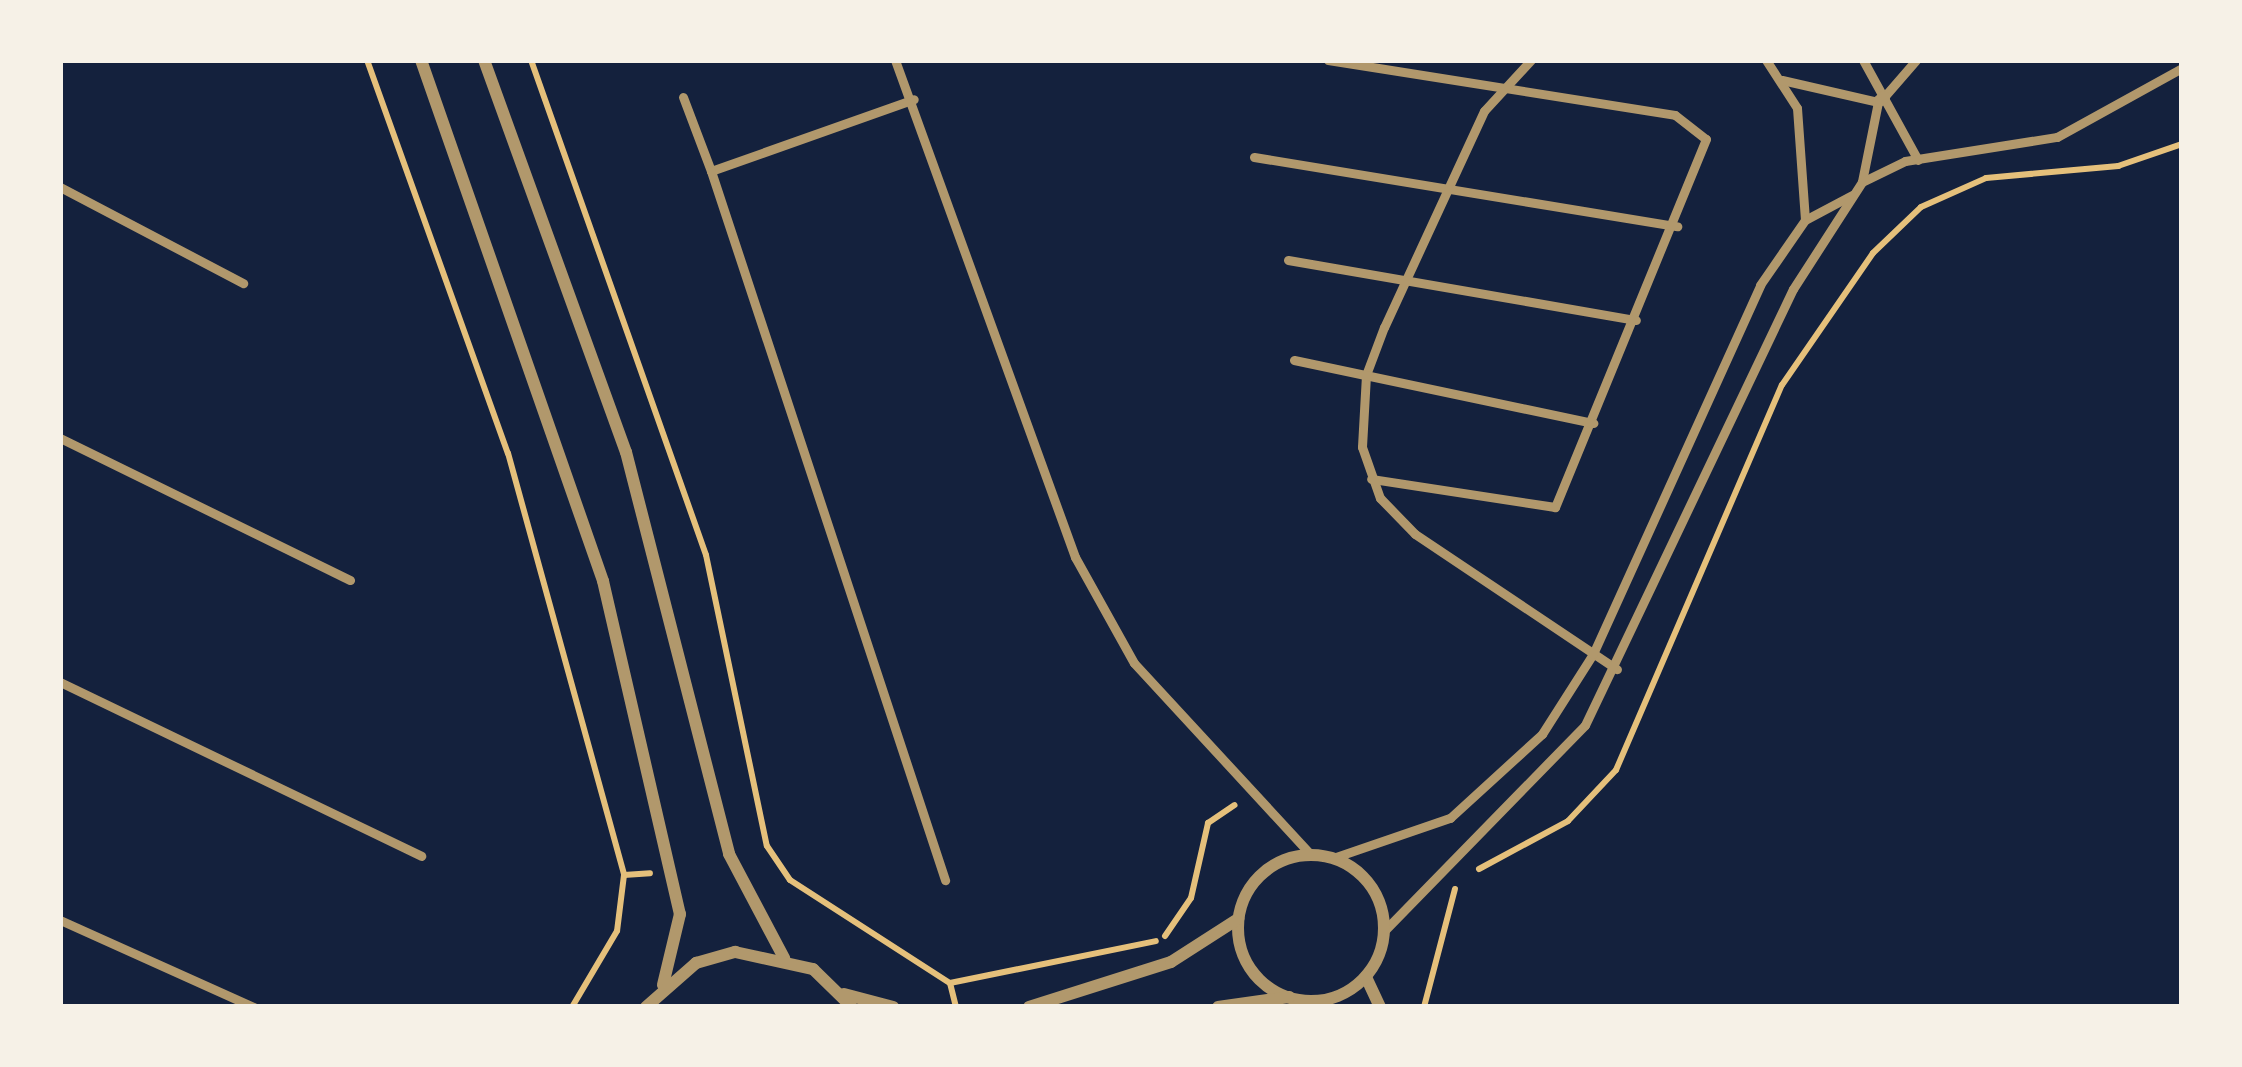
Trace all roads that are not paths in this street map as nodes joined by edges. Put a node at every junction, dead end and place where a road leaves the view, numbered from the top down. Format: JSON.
{"nodes":[{"id":1,"x":421,"y":60,"type":"edge"},
{"id":2,"x":484,"y":60,"type":"edge"},
{"id":3,"x":896,"y":60,"type":"edge"},
{"id":4,"x":1328,"y":60,"type":"edge"},
{"id":5,"x":1766,"y":60,"type":"edge"},
{"id":6,"x":1863,"y":60,"type":"edge"},
{"id":7,"x":1916,"y":60,"type":"edge"},
{"id":8,"x":1530,"y":61,"type":"edge"},
{"id":9,"x":2182,"y":68,"type":"edge"},
{"id":10,"x":1783,"y":80,"type":"junction"},
{"id":11,"x":1506,"y":82,"type":"junction"},
{"id":12,"x":683,"y":97,"type":"dead end"},
{"id":13,"x":914,"y":99,"type":"junction"},
{"id":14,"x":1881,"y":100,"type":"junction"},
{"id":15,"x":1255,"y":157,"type":"dead end"},
{"id":16,"x":1918,"y":160,"type":"junction"},
{"id":17,"x":711,"y":171,"type":"junction"},
{"id":18,"x":1862,"y":182,"type":"junction"},
{"id":19,"x":1448,"y":186,"type":"junction"},
{"id":20,"x":60,"y":187,"type":"edge"},
{"id":21,"x":1852,"y":195,"type":"junction"},
{"id":22,"x":1805,"y":220,"type":"junction"},
{"id":23,"x":1677,"y":226,"type":"junction"},
{"id":24,"x":1288,"y":260,"type":"dead end"},
{"id":25,"x":1406,"y":279,"type":"junction"},
{"id":26,"x":243,"y":283,"type":"dead end"},
{"id":27,"x":1636,"y":320,"type":"junction"},
{"id":28,"x":1294,"y":360,"type":"dead end"},
{"id":29,"x":1366,"y":375,"type":"junction"},
{"id":30,"x":1593,"y":423,"type":"junction"},
{"id":31,"x":60,"y":438,"type":"edge"},
{"id":32,"x":1371,"y":479,"type":"junction"},
{"id":33,"x":350,"y":580,"type":"dead end"},
{"id":34,"x":1593,"y":654,"type":"junction"},
{"id":35,"x":1617,"y":669,"type":"junction"},
{"id":36,"x":60,"y":682,"type":"edge"},
{"id":37,"x":1310,"y":854,"type":"junction"},
{"id":38,"x":421,"y":856,"type":"dead end"},
{"id":39,"x":1333,"y":858,"type":"junction"},
{"id":40,"x":945,"y":880,"type":"dead end"},
{"id":41,"x":1238,"y":919,"type":"junction"},
{"id":42,"x":60,"y":920,"type":"edge"},
{"id":43,"x":1385,"y":930,"type":"junction"},
{"id":44,"x":784,"y":958,"type":"junction"},
{"id":45,"x":1366,"y":977,"type":"junction"},
{"id":46,"x":663,"y":985,"type":"junction"},
{"id":47,"x":843,"y":994,"type":"junction"},
{"id":48,"x":1290,"y":997,"type":"junction"},
{"id":49,"x":254,"y":1007,"type":"edge"},
{"id":50,"x":646,"y":1007,"type":"edge"},
{"id":51,"x":852,"y":1007,"type":"edge"},
{"id":52,"x":893,"y":1007,"type":"edge"},
{"id":53,"x":1029,"y":1007,"type":"edge"},
{"id":54,"x":1218,"y":1007,"type":"edge"},
{"id":55,"x":1380,"y":1007,"type":"edge"}],
"edges":[{"from":1,"to":46,"type":"street"},
{"from":2,"to":44,"type":"street"},
{"from":3,"to":13,"type":"lane"},
{"from":4,"to":11,"type":"lane"},
{"from":5,"to":10,"type":"lane"},
{"from":6,"to":14,"type":"lane"},
{"from":7,"to":14,"type":"lane"},
{"from":8,"to":11,"type":"lane"},
{"from":9,"to":16,"type":"lane"},
{"from":10,"to":14,"type":"lane"},
{"from":10,"to":22,"type":"lane"},
{"from":11,"to":19,"type":"lane"},
{"from":11,"to":23,"type":"lane"},
{"from":12,"to":17,"type":"lane"},
{"from":13,"to":17,"type":"lane"},
{"from":13,"to":37,"type":"lane"},
{"from":14,"to":16,"type":"lane"},
{"from":14,"to":18,"type":"lane"},
{"from":15,"to":19,"type":"lane"},
{"from":16,"to":18,"type":"lane"},
{"from":17,"to":40,"type":"lane"},
{"from":18,"to":21,"type":"lane"},
{"from":19,"to":23,"type":"lane"},
{"from":19,"to":25,"type":"lane"},
{"from":20,"to":26,"type":"lane"},
{"from":21,"to":22,"type":"lane"},
{"from":21,"to":35,"type":"lane"},
{"from":22,"to":34,"type":"lane"},
{"from":23,"to":27,"type":"lane"},
{"from":24,"to":25,"type":"lane"},
{"from":25,"to":27,"type":"lane"},
{"from":25,"to":29,"type":"lane"},
{"from":27,"to":30,"type":"lane"},
{"from":28,"to":29,"type":"lane"},
{"from":29,"to":30,"type":"lane"},
{"from":29,"to":32,"type":"lane"},
{"from":30,"to":32,"type":"lane"},
{"from":31,"to":33,"type":"lane"},
{"from":32,"to":34,"type":"lane"},
{"from":34,"to":35,"type":"lane"},
{"from":34,"to":39,"type":"lane"},
{"from":35,"to":43,"type":"lane"},
{"from":36,"to":38,"type":"lane"},
{"from":37,"to":39,"type":"street"},
{"from":37,"to":41,"type":"street"},
{"from":39,"to":43,"type":"street"},
{"from":41,"to":48,"type":"street"},
{"from":41,"to":53,"type":"street"},
{"from":42,"to":49,"type":"lane"},
{"from":43,"to":45,"type":"street"},
{"from":44,"to":46,"type":"street"},
{"from":44,"to":47,"type":"street"},
{"from":45,"to":48,"type":"street"},
{"from":45,"to":55,"type":"street"},
{"from":46,"to":50,"type":"street"},
{"from":47,"to":51,"type":"street"},
{"from":47,"to":52,"type":"street"},
{"from":48,"to":54,"type":"street"}]}
